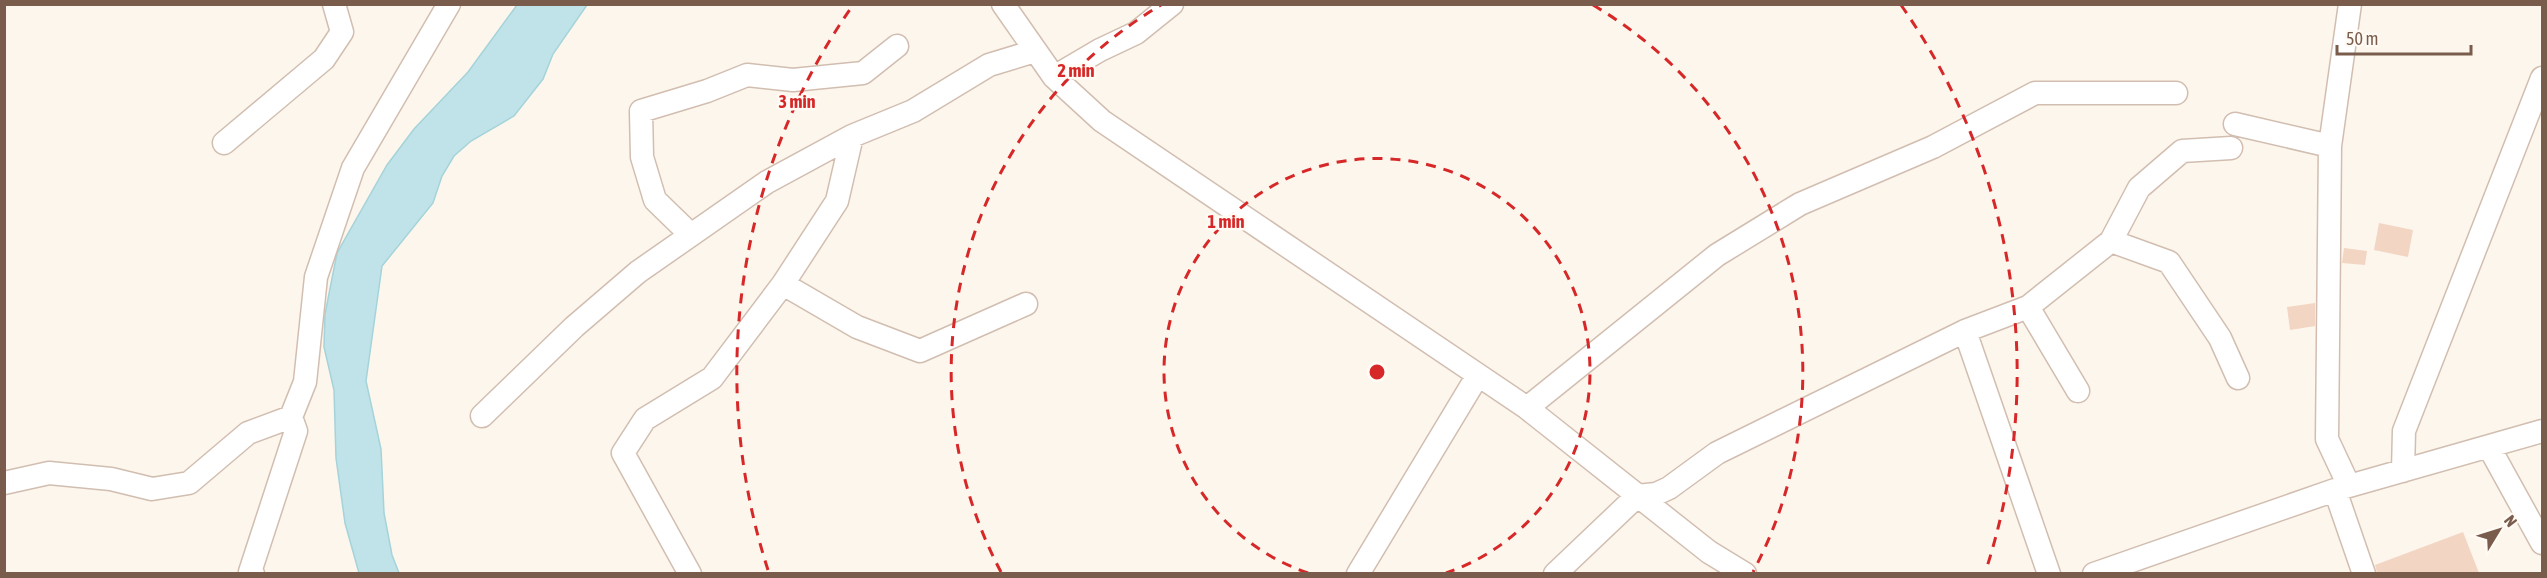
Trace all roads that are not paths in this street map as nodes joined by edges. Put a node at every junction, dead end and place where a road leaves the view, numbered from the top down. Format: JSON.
{"nodes":[{"id":1,"x":334,"y":4,"type":"edge"},
{"id":2,"x":449,"y":4,"type":"edge"},
{"id":3,"x":1003,"y":4,"type":"edge"},
{"id":4,"x":1172,"y":4,"type":"edge"},
{"id":5,"x":2350,"y":4,"type":"edge"},
{"id":6,"x":897,"y":46,"type":"dead end"},
{"id":7,"x":1035,"y":51,"type":"junction"},
{"id":8,"x":1054,"y":77,"type":"junction"},
{"id":9,"x":2542,"y":78,"type":"edge"},
{"id":10,"x":2176,"y":93,"type":"dead end"},
{"id":11,"x":2235,"y":124,"type":"dead end"},
{"id":12,"x":852,"y":136,"type":"junction"},
{"id":13,"x":224,"y":143,"type":"dead end"},
{"id":14,"x":2330,"y":146,"type":"junction"},
{"id":15,"x":2231,"y":147,"type":"dead end"},
{"id":16,"x":691,"y":235,"type":"junction"},
{"id":17,"x":2111,"y":241,"type":"junction"},
{"id":18,"x":783,"y":284,"type":"junction"},
{"id":19,"x":1026,"y":304,"type":"dead end"},
{"id":20,"x":2028,"y":307,"type":"junction"},
{"id":21,"x":1965,"y":331,"type":"junction"},
{"id":22,"x":1478,"y":375,"type":"junction"},
{"id":23,"x":2238,"y":378,"type":"dead end"},
{"id":24,"x":2078,"y":391,"type":"dead end"},
{"id":25,"x":1527,"y":408,"type":"junction"},
{"id":26,"x":482,"y":416,"type":"dead end"},
{"id":27,"x":291,"y":417,"type":"junction"},
{"id":28,"x":2542,"y":431,"type":"edge"},
{"id":29,"x":2489,"y":447,"type":"junction"},
{"id":30,"x":2403,"y":471,"type":"junction"},
{"id":31,"x":4,"y":483,"type":"edge"},
{"id":32,"x":2342,"y":488,"type":"junction"},
{"id":33,"x":1637,"y":496,"type":"junction"},
{"id":34,"x":2542,"y":543,"type":"edge"},
{"id":35,"x":2151,"y":565,"type":"edge"},
{"id":36,"x":250,"y":573,"type":"edge"},
{"id":37,"x":690,"y":573,"type":"edge"},
{"id":38,"x":1358,"y":573,"type":"edge"},
{"id":39,"x":1555,"y":573,"type":"edge"},
{"id":40,"x":1745,"y":573,"type":"edge"},
{"id":41,"x":2049,"y":573,"type":"edge"},
{"id":42,"x":2094,"y":573,"type":"edge"},
{"id":43,"x":2364,"y":573,"type":"edge"}],
"edges":[{"from":1,"to":13,"type":"street"},
{"from":2,"to":27,"type":"street"},
{"from":3,"to":7,"type":"street"},
{"from":4,"to":8,"type":"street"},
{"from":5,"to":14,"type":"street"},
{"from":6,"to":16,"type":"street"},
{"from":7,"to":8,"type":"street"},
{"from":7,"to":12,"type":"street"},
{"from":8,"to":22,"type":"street"},
{"from":9,"to":30,"type":"street"},
{"from":10,"to":25,"type":"street"},
{"from":11,"to":14,"type":"street"},
{"from":12,"to":16,"type":"street"},
{"from":12,"to":18,"type":"street"},
{"from":14,"to":32,"type":"street"},
{"from":15,"to":17,"type":"street"},
{"from":16,"to":26,"type":"street"},
{"from":17,"to":20,"type":"street"},
{"from":17,"to":23,"type":"street"},
{"from":18,"to":19,"type":"street"},
{"from":18,"to":37,"type":"street"},
{"from":20,"to":21,"type":"street"},
{"from":20,"to":24,"type":"street"},
{"from":21,"to":33,"type":"street"},
{"from":21,"to":41,"type":"street"},
{"from":22,"to":25,"type":"street"},
{"from":22,"to":38,"type":"street"},
{"from":25,"to":33,"type":"street"},
{"from":27,"to":31,"type":"street"},
{"from":27,"to":36,"type":"street"},
{"from":28,"to":29,"type":"street"},
{"from":29,"to":30,"type":"street"},
{"from":29,"to":34,"type":"street"},
{"from":30,"to":32,"type":"street"},
{"from":32,"to":35,"type":"street"},
{"from":32,"to":43,"type":"street"},
{"from":33,"to":39,"type":"street"},
{"from":33,"to":40,"type":"street"},
{"from":35,"to":42,"type":"street"}]}
